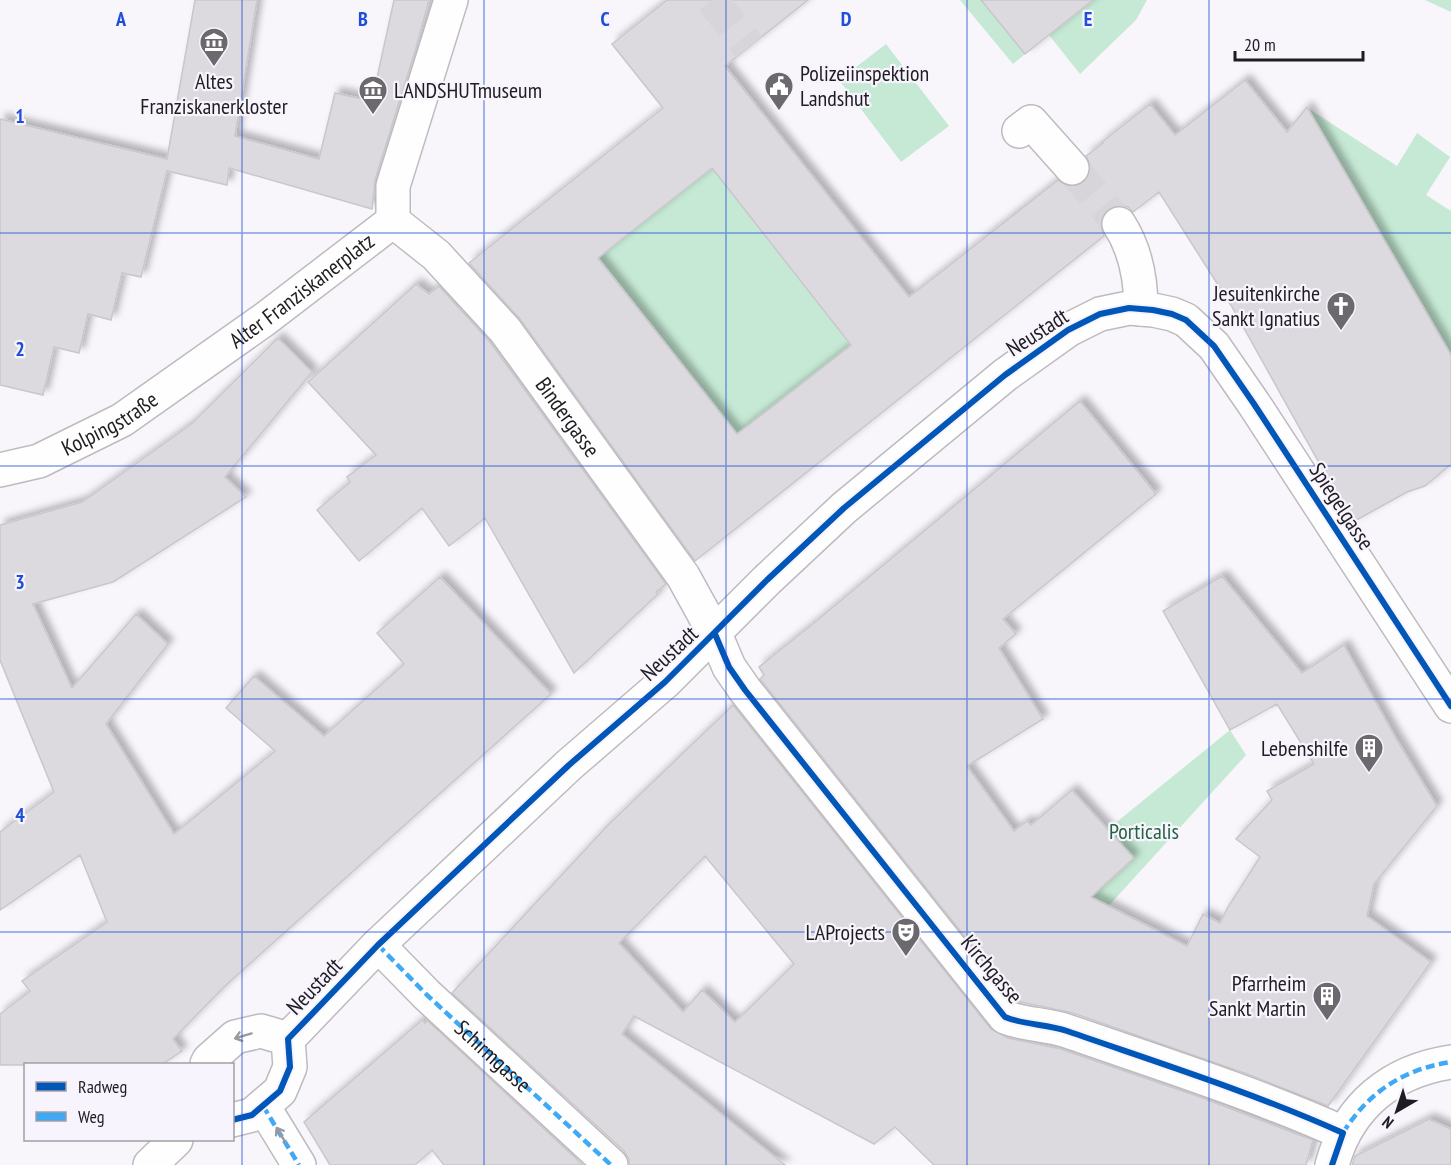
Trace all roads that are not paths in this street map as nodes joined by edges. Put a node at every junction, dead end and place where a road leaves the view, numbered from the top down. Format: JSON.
{"nodes":[{"id":1,"x":451,"y":0,"type":"edge"},
{"id":2,"x":1019,"y":130,"type":"dead end"},
{"id":3,"x":1072,"y":168,"type":"tunnel mouth"},
{"id":4,"x":393,"y":220,"type":"junction"},
{"id":5,"x":1119,"y":224,"type":"tunnel mouth"},
{"id":6,"x":1141,"y":309,"type":"junction"},
{"id":7,"x":1198,"y":330,"type":"joint"},
{"id":8,"x":209,"y":359,"type":"joint"},
{"id":9,"x":0,"y":470,"type":"edge"},
{"id":10,"x":715,"y":634,"type":"junction"},
{"id":11,"x":1451,"y":706,"type":"edge"},
{"id":12,"x":378,"y":945,"type":"junction"},
{"id":13,"x":288,"y":1039,"type":"junction"},
{"id":14,"x":1451,"y":1062,"type":"edge"},
{"id":15,"x":208,"y":1063,"type":"edge"},
{"id":16,"x":264,"y":1106,"type":"junction"},
{"id":17,"x":234,"y":1120,"type":"edge"},
{"id":18,"x":1343,"y":1133,"type":"junction"},
{"id":19,"x":175,"y":1141,"type":"edge"},
{"id":20,"x":150,"y":1165,"type":"edge"},
{"id":21,"x":299,"y":1165,"type":"edge"},
{"id":22,"x":611,"y":1165,"type":"edge"},
{"id":23,"x":1332,"y":1165,"type":"edge"}],
"edges":[{"from":1,"to":4,"type":"street"},
{"from":2,"to":3,"type":"street"},
{"from":4,"to":8,"type":"street","name":"Alter Franziskanerplatz"},
{"from":4,"to":10,"type":"street","name":"Bindergasse"},
{"from":5,"to":6,"type":"street"},
{"from":6,"to":7,"type":"street","name":"Neustadt"},
{"from":6,"to":10,"type":"street","name":"Neustadt"},
{"from":7,"to":11,"type":"street","name":"Spiegelgasse"},
{"from":8,"to":9,"type":"street","name":"Kolpingstraße"},
{"from":10,"to":12,"type":"street","name":"Neustadt"},
{"from":10,"to":18,"type":"street","name":"Kirchgasse"},
{"from":12,"to":13,"type":"street","name":"Neustadt"},
{"from":12,"to":22,"type":"street","name":"Schirmgasse"},
{"from":13,"to":15,"type":"street","name":"Neustadt","one_way":true},
{"from":13,"to":16,"type":"street","name":"Neustadt"},
{"from":14,"to":18,"type":"street"},
{"from":16,"to":17,"type":"street","name":"Neustadt"},
{"from":21,"to":16,"type":"street","one_way":true},
{"from":18,"to":23,"type":"street"},
{"from":19,"to":20,"type":"street"}]}
